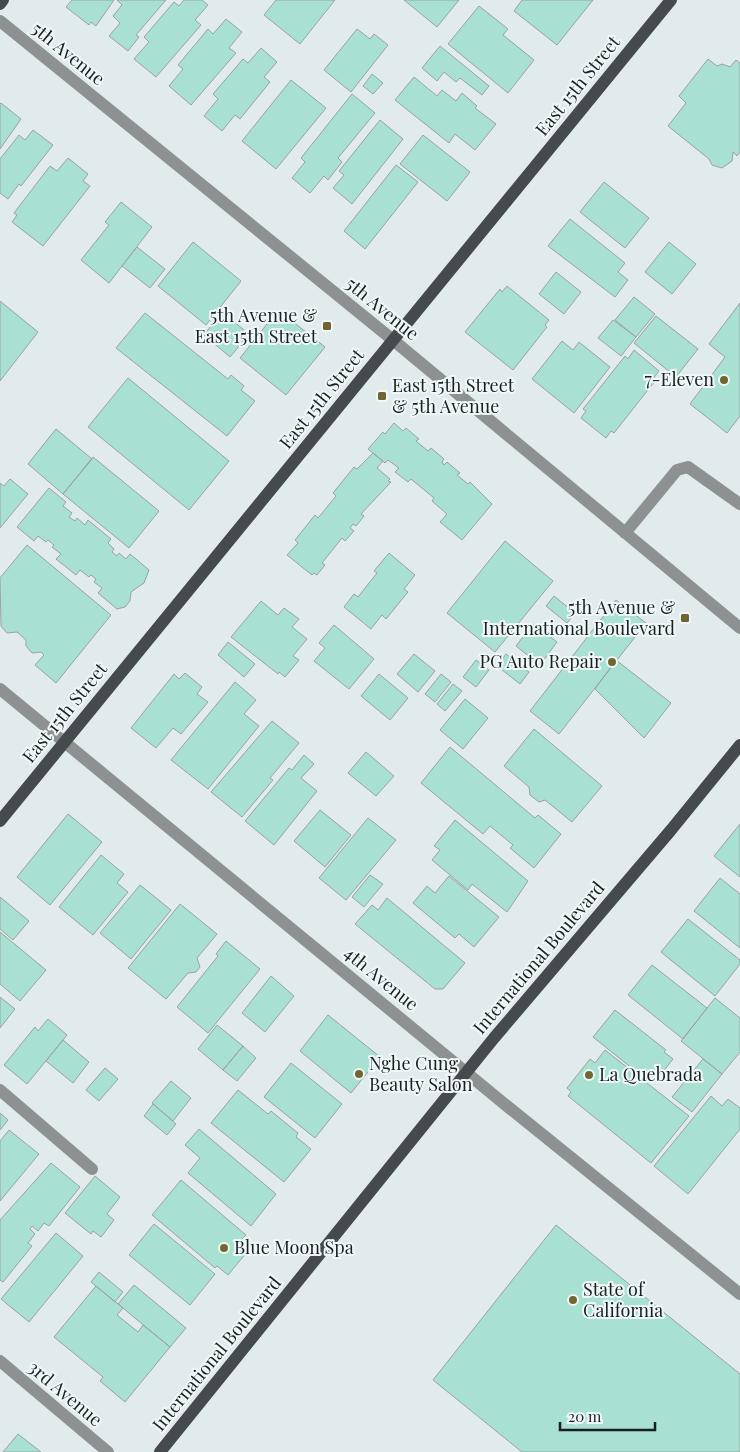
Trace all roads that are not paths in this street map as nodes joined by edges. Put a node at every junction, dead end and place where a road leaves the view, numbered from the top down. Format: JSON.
{"nodes":[{"id":1,"x":4,"y":0,"type":"edge"},
{"id":2,"x":671,"y":0,"type":"edge"},
{"id":3,"x":0,"y":4,"type":"edge"},
{"id":4,"x":0,"y":21,"type":"edge"},
{"id":5,"x":393,"y":340,"type":"junction"},
{"id":6,"x":738,"y":498,"type":"edge"},
{"id":7,"x":625,"y":533,"type":"junction"},
{"id":8,"x":740,"y":628,"type":"edge"},
{"id":9,"x":0,"y":689,"type":"edge"},
{"id":10,"x":64,"y":742,"type":"junction"},
{"id":11,"x":740,"y":745,"type":"edge"},
{"id":12,"x":0,"y":821,"type":"edge"},
{"id":13,"x":466,"y":1072,"type":"junction"},
{"id":14,"x":0,"y":1090,"type":"edge"},
{"id":15,"x":92,"y":1169,"type":"dead end"},
{"id":16,"x":740,"y":1294,"type":"edge"},
{"id":17,"x":0,"y":1362,"type":"edge"},
{"id":18,"x":108,"y":1452,"type":"edge"},
{"id":19,"x":160,"y":1452,"type":"edge"}],
"edges":[{"from":1,"to":3,"type":"main road"},
{"from":2,"to":5,"type":"main road","name":"East 15th Street"},
{"from":4,"to":5,"type":"street","name":"5th Avenue"},
{"from":5,"to":7,"type":"street","name":"5th Avenue"},
{"from":5,"to":10,"type":"main road","name":"East 15th Street"},
{"from":6,"to":7,"type":"street"},
{"from":7,"to":8,"type":"street","name":"5th Avenue"},
{"from":9,"to":10,"type":"street","name":"4th Avenue"},
{"from":10,"to":12,"type":"main road","name":"East 15th Street"},
{"from":10,"to":13,"type":"street","name":"4th Avenue"},
{"from":11,"to":13,"type":"main road","name":"International Boulevard"},
{"from":13,"to":16,"type":"street","name":"4th Avenue"},
{"from":13,"to":19,"type":"main road","name":"International Boulevard"},
{"from":14,"to":15,"type":"street"},
{"from":17,"to":18,"type":"street","name":"3rd Avenue"}]}
